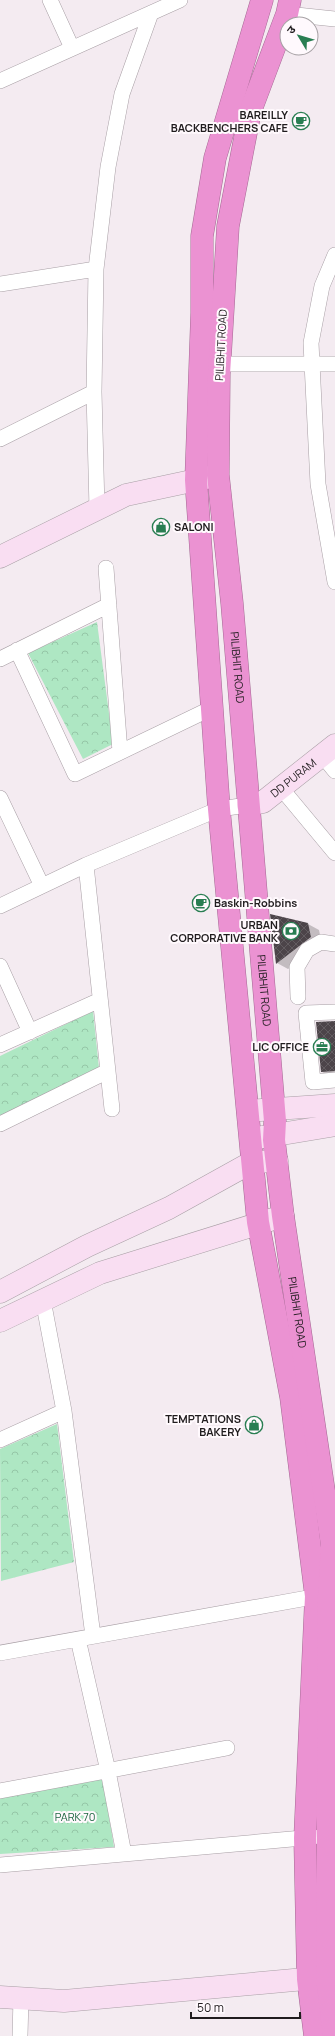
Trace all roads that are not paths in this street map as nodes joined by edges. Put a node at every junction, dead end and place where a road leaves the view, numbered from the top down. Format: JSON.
{"nodes":[{"id":1,"x":50,"y":0,"type":"edge"},
{"id":2,"x":180,"y":0,"type":"edge"},
{"id":3,"x":262,"y":0,"type":"edge"},
{"id":4,"x":289,"y":7,"type":"edge"},
{"id":5,"x":151,"y":13,"type":"junction"},
{"id":6,"x":335,"y":19,"type":"edge"},
{"id":7,"x":72,"y":48,"type":"junction"},
{"id":8,"x":0,"y":81,"type":"edge"},
{"id":9,"x":335,"y":255,"type":"edge"},
{"id":10,"x":96,"y":269,"type":"junction"},
{"id":11,"x":0,"y":284,"type":"edge"},
{"id":12,"x":219,"y":364,"type":"junction"},
{"id":13,"x":335,"y":364,"type":"edge"},
{"id":14,"x":313,"y":365,"type":"junction"},
{"id":15,"x":94,"y":392,"type":"junction"},
{"id":16,"x":0,"y":439,"type":"edge"},
{"id":17,"x":218,"y":475,"type":"junction"},
{"id":18,"x":196,"y":480,"type":"junction"},
{"id":19,"x":97,"y":509,"type":"junction"},
{"id":20,"x":0,"y":557,"type":"edge"},
{"id":21,"x":106,"y":568,"type":"dead end"},
{"id":22,"x":335,"y":582,"type":"edge"},
{"id":23,"x":109,"y":605,"type":"junction"},
{"id":24,"x":17,"y":650,"type":"junction"},
{"id":25,"x":0,"y":659,"type":"edge"},
{"id":26,"x":212,"y":708,"type":"junction"},
{"id":27,"x":120,"y":752,"type":"junction"},
{"id":28,"x":331,"y":757,"type":"edge"},
{"id":29,"x":281,"y":788,"type":"junction"},
{"id":30,"x":0,"y":798,"type":"edge"},
{"id":31,"x":248,"y":805,"type":"junction"},
{"id":32,"x":219,"y":808,"type":"junction"},
{"id":33,"x":335,"y":853,"type":"edge"},
{"id":34,"x":86,"y":865,"type":"junction"},
{"id":35,"x":42,"y":886,"type":"junction"},
{"id":36,"x":0,"y":906,"type":"edge"},
{"id":37,"x":335,"y":944,"type":"edge"},
{"id":38,"x":0,"y":966,"type":"edge"},
{"id":39,"x":298,"y":997,"type":"dead end"},
{"id":40,"x":100,"y":1000,"type":"junction"},
{"id":41,"x":335,"y":1012,"type":"edge"},
{"id":42,"x":30,"y":1032,"type":"junction"},
{"id":43,"x":0,"y":1045,"type":"edge"},
{"id":44,"x":108,"y":1071,"type":"junction"},
{"id":45,"x":335,"y":1080,"type":"edge"},
{"id":46,"x":335,"y":1105,"type":"edge"},
{"id":47,"x":112,"y":1108,"type":"dead end"},
{"id":48,"x":274,"y":1110,"type":"junction"},
{"id":49,"x":248,"y":1111,"type":"junction"},
{"id":50,"x":0,"y":1124,"type":"edge"},
{"id":51,"x":335,"y":1125,"type":"edge"},
{"id":52,"x":276,"y":1135,"type":"junction"},
{"id":53,"x":251,"y":1139,"type":"junction"},
{"id":54,"x":277,"y":1161,"type":"junction"},
{"id":55,"x":252,"y":1162,"type":"junction"},
{"id":56,"x":283,"y":1216,"type":"junction"},
{"id":57,"x":258,"y":1222,"type":"junction"},
{"id":58,"x":0,"y":1292,"type":"edge"},
{"id":59,"x":43,"y":1300,"type":"junction"},
{"id":60,"x":0,"y":1321,"type":"edge"},
{"id":61,"x":64,"y":1411,"type":"junction"},
{"id":62,"x":0,"y":1440,"type":"edge"},
{"id":63,"x":327,"y":1595,"type":"edge"},
{"id":64,"x":86,"y":1637,"type":"junction"},
{"id":65,"x":0,"y":1653,"type":"edge"},
{"id":66,"x":227,"y":1748,"type":"dead end"},
{"id":67,"x":108,"y":1771,"type":"junction"},
{"id":68,"x":0,"y":1791,"type":"edge"},
{"id":69,"x":328,"y":1836,"type":"junction"},
{"id":70,"x":305,"y":1838,"type":"junction"},
{"id":71,"x":124,"y":1854,"type":"junction"},
{"id":72,"x":0,"y":1865,"type":"edge"},
{"id":73,"x":318,"y":1978,"type":"junction"},
{"id":74,"x":0,"y":1997,"type":"edge"},
{"id":75,"x":21,"y":1998,"type":"junction"},
{"id":76,"x":20,"y":2036,"type":"edge"},
{"id":77,"x":315,"y":2036,"type":"edge"},
{"id":78,"x":334,"y":2036,"type":"edge"}],
"edges":[{"from":1,"to":7,"type":"street"},
{"from":2,"to":5,"type":"street"},
{"from":3,"to":18,"type":"highway"},
{"from":4,"to":6,"type":"street"},
{"from":4,"to":12,"type":"highway","name":"PILIBHIT ROAD"},
{"from":5,"to":7,"type":"street"},
{"from":5,"to":10,"type":"street"},
{"from":7,"to":8,"type":"street"},
{"from":9,"to":14,"type":"street"},
{"from":10,"to":11,"type":"street"},
{"from":10,"to":15,"type":"street"},
{"from":12,"to":14,"type":"street"},
{"from":12,"to":17,"type":"highway","name":"PILIBHIT ROAD"},
{"from":13,"to":14,"type":"street"},
{"from":14,"to":22,"type":"street"},
{"from":15,"to":16,"type":"street"},
{"from":15,"to":19,"type":"street"},
{"from":17,"to":18,"type":"street"},
{"from":17,"to":31,"type":"highway","name":"PILIBHIT ROAD"},
{"from":18,"to":19,"type":"street"},
{"from":18,"to":26,"type":"highway"},
{"from":19,"to":20,"type":"street"},
{"from":21,"to":23,"type":"street"},
{"from":23,"to":24,"type":"street"},
{"from":23,"to":27,"type":"street"},
{"from":24,"to":25,"type":"street"},
{"from":24,"to":27,"type":"street"},
{"from":26,"to":27,"type":"street"},
{"from":26,"to":32,"type":"highway"},
{"from":28,"to":29,"type":"street","name":"DD PURAM"},
{"from":29,"to":31,"type":"street","name":"DD PURAM"},
{"from":29,"to":33,"type":"street"},
{"from":30,"to":35,"type":"street"},
{"from":31,"to":32,"type":"street"},
{"from":31,"to":48,"type":"highway","name":"PILIBHIT ROAD"},
{"from":32,"to":34,"type":"street"},
{"from":32,"to":49,"type":"highway"},
{"from":34,"to":35,"type":"street"},
{"from":34,"to":40,"type":"street"},
{"from":35,"to":36,"type":"street"},
{"from":37,"to":39,"type":"street"},
{"from":38,"to":42,"type":"street"},
{"from":40,"to":42,"type":"street"},
{"from":40,"to":44,"type":"street"},
{"from":41,"to":45,"type":"street"},
{"from":42,"to":43,"type":"street"},
{"from":44,"to":47,"type":"street"},
{"from":44,"to":50,"type":"street"},
{"from":46,"to":48,"type":"street"},
{"from":48,"to":49,"type":"street"},
{"from":48,"to":52,"type":"highway","name":"PILIBHIT ROAD"},
{"from":49,"to":53,"type":"highway"},
{"from":51,"to":52,"type":"street"},
{"from":52,"to":53,"type":"street"},
{"from":52,"to":54,"type":"highway","name":"PILIBHIT ROAD"},
{"from":53,"to":55,"type":"highway"},
{"from":54,"to":55,"type":"street"},
{"from":54,"to":56,"type":"highway","name":"PILIBHIT ROAD"},
{"from":55,"to":57,"type":"highway"},
{"from":55,"to":58,"type":"street"},
{"from":56,"to":57,"type":"street"},
{"from":56,"to":63,"type":"highway","name":"PILIBHIT ROAD"},
{"from":57,"to":59,"type":"street"},
{"from":57,"to":63,"type":"highway"},
{"from":59,"to":60,"type":"street"},
{"from":59,"to":61,"type":"street"},
{"from":61,"to":62,"type":"street"},
{"from":61,"to":64,"type":"street"},
{"from":63,"to":64,"type":"street"},
{"from":63,"to":69,"type":"highway","name":"PILIBHIT ROAD"},
{"from":63,"to":70,"type":"highway"},
{"from":64,"to":65,"type":"street"},
{"from":64,"to":67,"type":"street"},
{"from":66,"to":67,"type":"street"},
{"from":67,"to":68,"type":"street"},
{"from":67,"to":71,"type":"street"},
{"from":69,"to":70,"type":"street"},
{"from":69,"to":73,"type":"highway","name":"PILIBHIT ROAD"},
{"from":70,"to":71,"type":"street"},
{"from":70,"to":73,"type":"highway"},
{"from":71,"to":72,"type":"street"},
{"from":73,"to":75,"type":"street"},
{"from":73,"to":77,"type":"highway"},
{"from":73,"to":78,"type":"highway","name":"PILIBHIT ROAD"},
{"from":74,"to":75,"type":"street"},
{"from":75,"to":76,"type":"street"}]}
